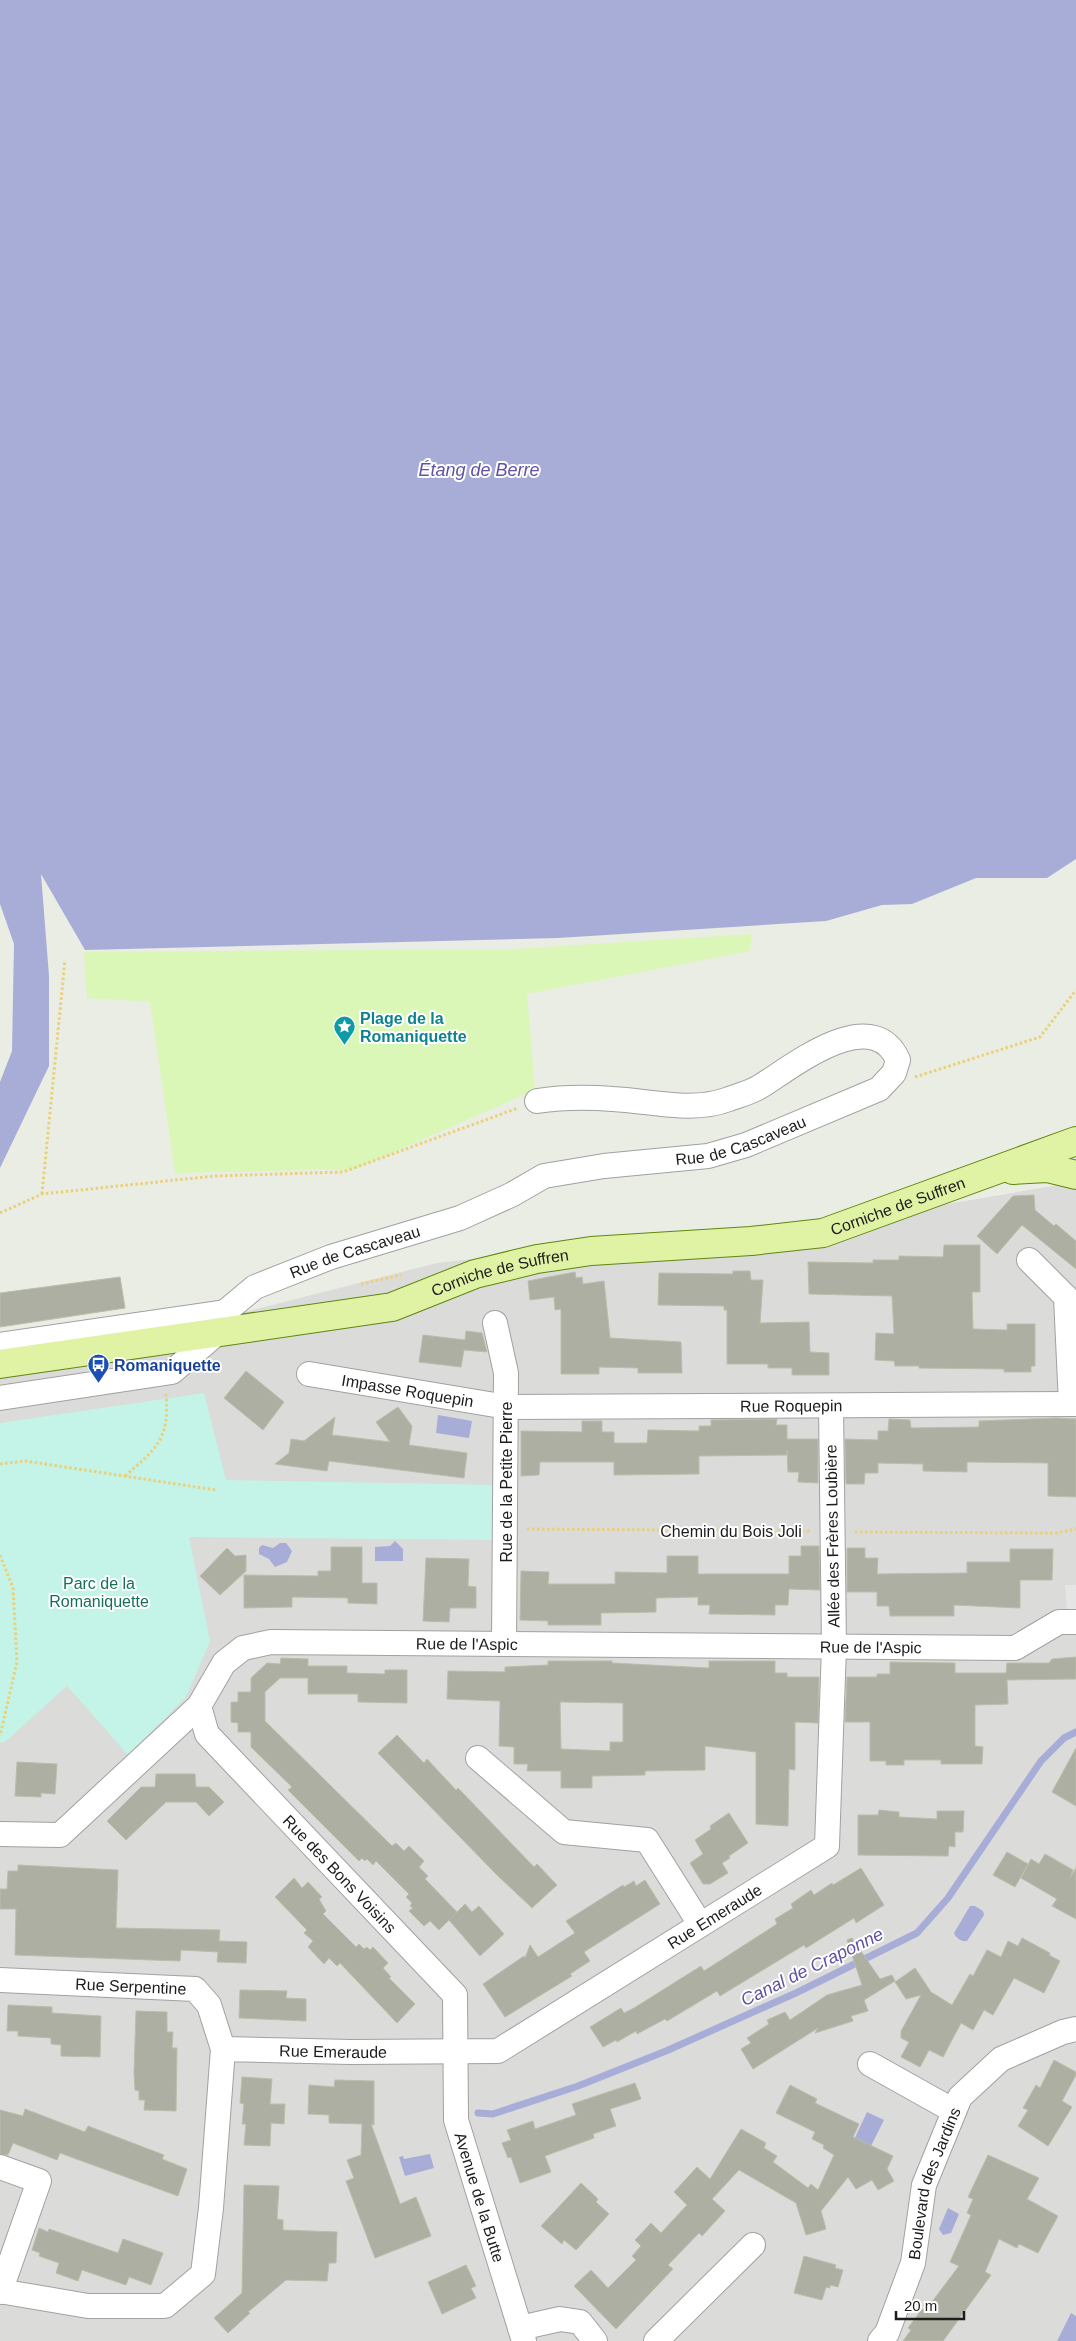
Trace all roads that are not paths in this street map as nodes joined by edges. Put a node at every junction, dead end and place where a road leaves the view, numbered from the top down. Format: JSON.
{"nodes":[{"id":1,"x":537,"y":1101,"type":"road end"},
{"id":2,"x":1076,"y":1141,"type":"edge"},
{"id":3,"x":996,"y":1169,"type":"junction"},
{"id":4,"x":1076,"y":1175,"type":"edge"},
{"id":5,"x":1029,"y":1260,"type":"dead end"},
{"id":6,"x":221,"y":1323,"type":"junction"},
{"id":7,"x":495,"y":1323,"type":"dead end"},
{"id":8,"x":0,"y":1345,"type":"edge"},
{"id":9,"x":0,"y":1364,"type":"edge"},
{"id":10,"x":309,"y":1374,"type":"dead end"},
{"id":11,"x":0,"y":1398,"type":"edge"},
{"id":12,"x":1073,"y":1404,"type":"edge"},
{"id":13,"x":830,"y":1406,"type":"junction"},
{"id":14,"x":507,"y":1407,"type":"junction"},
{"id":15,"x":1076,"y":1622,"type":"edge"},
{"id":16,"x":504,"y":1643,"type":"junction"},
{"id":17,"x":834,"y":1646,"type":"junction"},
{"id":18,"x":199,"y":1706,"type":"junction"},
{"id":19,"x":478,"y":1758,"type":"dead end"},
{"id":20,"x":0,"y":1834,"type":"edge"},
{"id":21,"x":827,"y":1846,"type":"joint"},
{"id":22,"x":700,"y":1924,"type":"junction"},
{"id":23,"x":0,"y":1980,"type":"edge"},
{"id":24,"x":1076,"y":2029,"type":"edge"},
{"id":25,"x":223,"y":2049,"type":"junction"},
{"id":26,"x":454,"y":2050,"type":"junction"},
{"id":27,"x":870,"y":2064,"type":"dead end"},
{"id":28,"x":954,"y":2111,"type":"junction"},
{"id":29,"x":0,"y":2167,"type":"edge"},
{"id":30,"x":753,"y":2245,"type":"dead end"},
{"id":31,"x":0,"y":2291,"type":"edge"},
{"id":32,"x":522,"y":2335,"type":"edge"},
{"id":33,"x":595,"y":2341,"type":"edge"},
{"id":34,"x":656,"y":2341,"type":"edge"},
{"id":35,"x":880,"y":2341,"type":"edge"}],
"edges":[{"from":1,"to":6,"type":"street","name":"Rue de Cascaveau"},
{"from":2,"to":3,"type":"main road","name":"Corniche de Suffren"},
{"from":3,"to":4,"type":"main road","name":"Corniche de Suffren"},
{"from":3,"to":6,"type":"main road","name":"Corniche de Suffren"},
{"from":5,"to":12,"type":"street"},
{"from":6,"to":8,"type":"street"},
{"from":6,"to":9,"type":"main road","name":"Corniche de Suffren"},
{"from":6,"to":11,"type":"street","name":"Rue de Cascaveau"},
{"from":7,"to":14,"type":"street","name":"Rue de la Petite Pierre"},
{"from":10,"to":14,"type":"street","name":"Impasse Roquepin"},
{"from":12,"to":13,"type":"street","name":"Rue Roquepin"},
{"from":13,"to":14,"type":"street","name":"Rue Roquepin"},
{"from":13,"to":17,"type":"street","name":"Allée des Frères Loubière"},
{"from":14,"to":16,"type":"street","name":"Rue de la Petite Pierre"},
{"from":15,"to":17,"type":"street","name":"Rue de l'Aspic"},
{"from":16,"to":17,"type":"street","name":"Rue de l'Aspic"},
{"from":16,"to":18,"type":"street","name":"Rue de l'Aspic"},
{"from":17,"to":21,"type":"street","name":"Allée des Frères Loubière"},
{"from":18,"to":20,"type":"street","name":"Rue de l'Aspic"},
{"from":18,"to":26,"type":"street","name":"Rue des Bons Voisins"},
{"from":19,"to":22,"type":"street"},
{"from":21,"to":22,"type":"street","name":"Rue Emeraude"},
{"from":22,"to":26,"type":"street","name":"Rue Emeraude"},
{"from":23,"to":25,"type":"street","name":"Rue Serpentine"},
{"from":24,"to":28,"type":"street","name":"Boulevard des Jardins"},
{"from":25,"to":26,"type":"street","name":"Rue Emeraude"},
{"from":25,"to":31,"type":"street"},
{"from":26,"to":32,"type":"street","name":"Avenue de la Butte"},
{"from":27,"to":28,"type":"street"},
{"from":28,"to":35,"type":"street","name":"Boulevard des Jardins"},
{"from":29,"to":31,"type":"street"},
{"from":30,"to":34,"type":"street"},
{"from":32,"to":33,"type":"street"}]}
